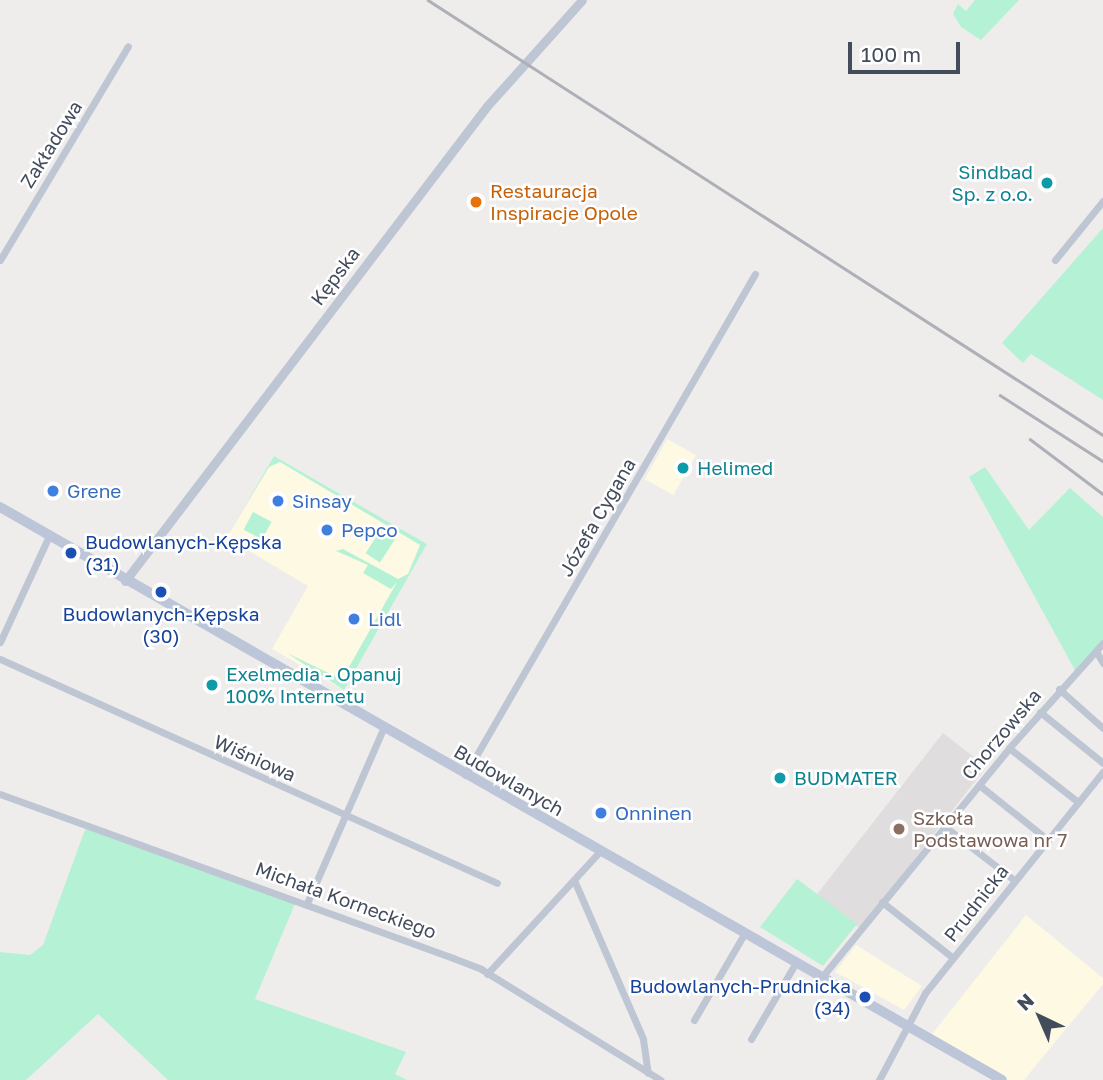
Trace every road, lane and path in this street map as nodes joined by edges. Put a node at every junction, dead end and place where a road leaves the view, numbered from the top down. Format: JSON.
{"nodes":[{"id":1,"x":582,"y":0,"type":"edge"},
{"id":2,"x":128,"y":46,"type":"dead end"},
{"id":3,"x":1103,"y":201,"type":"edge"},
{"id":4,"x":0,"y":260,"type":"edge"},
{"id":5,"x":1055,"y":260,"type":"dead end"},
{"id":6,"x":755,"y":274,"type":"dead end"},
{"id":7,"x":0,"y":507,"type":"edge"},
{"id":8,"x":49,"y":536,"type":"junction"},
{"id":9,"x":125,"y":581,"type":"junction"},
{"id":10,"x":0,"y":642,"type":"edge"},
{"id":11,"x":1103,"y":643,"type":"edge"},
{"id":12,"x":1096,"y":651,"type":"junction"},
{"id":13,"x":0,"y":659,"type":"edge"},
{"id":14,"x":1103,"y":663,"type":"edge"},
{"id":15,"x":1059,"y":689,"type":"junction"},
{"id":16,"x":1040,"y":712,"type":"junction"},
{"id":17,"x":1103,"y":728,"type":"edge"},
{"id":18,"x":383,"y":729,"type":"junction"},
{"id":19,"x":1009,"y":748,"type":"junction"},
{"id":20,"x":1103,"y":763,"type":"edge"},
{"id":21,"x":1103,"y":772,"type":"edge"},
{"id":22,"x":465,"y":776,"type":"junction"},
{"id":23,"x":979,"y":785,"type":"junction"},
{"id":24,"x":0,"y":794,"type":"edge"},
{"id":25,"x":1078,"y":802,"type":"junction"},
{"id":26,"x":345,"y":816,"type":"junction"},
{"id":27,"x":944,"y":826,"type":"junction"},
{"id":28,"x":1046,"y":839,"type":"junction"},
{"id":29,"x":599,"y":852,"type":"junction"},
{"id":30,"x":574,"y":880,"type":"junction"},
{"id":31,"x":1014,"y":880,"type":"junction"},
{"id":32,"x":497,"y":883,"type":"dead end"},
{"id":33,"x":882,"y":902,"type":"junction"},
{"id":34,"x":307,"y":903,"type":"junction"},
{"id":35,"x":744,"y":934,"type":"junction"},
{"id":36,"x":952,"y":957,"type":"junction"},
{"id":37,"x":795,"y":964,"type":"junction"},
{"id":38,"x":487,"y":974,"type":"junction"},
{"id":39,"x":821,"y":978,"type":"junction"},
{"id":40,"x":694,"y":1020,"type":"dead end"},
{"id":41,"x":905,"y":1025,"type":"junction"},
{"id":42,"x":751,"y":1039,"type":"dead end"},
{"id":43,"x":648,"y":1073,"type":"junction"},
{"id":44,"x":661,"y":1080,"type":"edge"},
{"id":45,"x":878,"y":1080,"type":"edge"},
{"id":46,"x":1002,"y":1080,"type":"edge"}],
"edges":[{"from":1,"to":9,"type":"street","name":"Kępska"},
{"from":2,"to":4,"type":"street","name":"Zakładowa"},
{"from":3,"to":5,"type":"street"},
{"from":6,"to":22,"type":"street","name":"Józefa Cygana"},
{"from":7,"to":8,"type":"main road","name":"Budowlanych"},
{"from":8,"to":9,"type":"main road","name":"Budowlanych"},
{"from":8,"to":10,"type":"street"},
{"from":9,"to":18,"type":"main road","name":"Budowlanych"},
{"from":11,"to":12,"type":"street","name":"Chorzowska"},
{"from":12,"to":14,"type":"street"},
{"from":12,"to":15,"type":"street","name":"Chorzowska"},
{"from":13,"to":26,"type":"street","name":"Wiśniowa"},
{"from":15,"to":16,"type":"street","name":"Chorzowska"},
{"from":15,"to":17,"type":"street"},
{"from":16,"to":19,"type":"street","name":"Chorzowska"},
{"from":16,"to":20,"type":"street"},
{"from":18,"to":22,"type":"main road","name":"Budowlanych"},
{"from":18,"to":26,"type":"street"},
{"from":19,"to":23,"type":"street","name":"Chorzowska"},
{"from":19,"to":25,"type":"street"},
{"from":21,"to":25,"type":"street","name":"Prudnicka"},
{"from":22,"to":29,"type":"main road","name":"Budowlanych"},
{"from":23,"to":27,"type":"street","name":"Chorzowska"},
{"from":23,"to":28,"type":"street"},
{"from":24,"to":34,"type":"street","name":"Michała Korneckiego"},
{"from":25,"to":28,"type":"street","name":"Prudnicka"},
{"from":26,"to":32,"type":"street","name":"Wiśniowa"},
{"from":26,"to":34,"type":"street"},
{"from":27,"to":31,"type":"street"},
{"from":27,"to":33,"type":"street","name":"Chorzowska"},
{"from":28,"to":31,"type":"street","name":"Prudnicka"},
{"from":29,"to":30,"type":"street"},
{"from":29,"to":35,"type":"main road","name":"Budowlanych"},
{"from":30,"to":38,"type":"street"},
{"from":30,"to":43,"type":"street"},
{"from":31,"to":36,"type":"street","name":"Prudnicka"},
{"from":33,"to":36,"type":"street"},
{"from":33,"to":39,"type":"street","name":"Chorzowska"},
{"from":34,"to":38,"type":"street","name":"Michała Korneckiego"},
{"from":35,"to":37,"type":"main road","name":"Budowlanych"},
{"from":35,"to":40,"type":"street"},
{"from":36,"to":41,"type":"street","name":"Prudnicka"},
{"from":37,"to":39,"type":"main road","name":"Budowlanych"},
{"from":37,"to":42,"type":"street"},
{"from":38,"to":43,"type":"street","name":"Michała Korneckiego"},
{"from":39,"to":41,"type":"main road","name":"Budowlanych"},
{"from":41,"to":45,"type":"street","name":"Prudnicka"},
{"from":41,"to":46,"type":"main road","name":"Budowlanych"},
{"from":43,"to":44,"type":"street","name":"Michała Korneckiego"}]}
